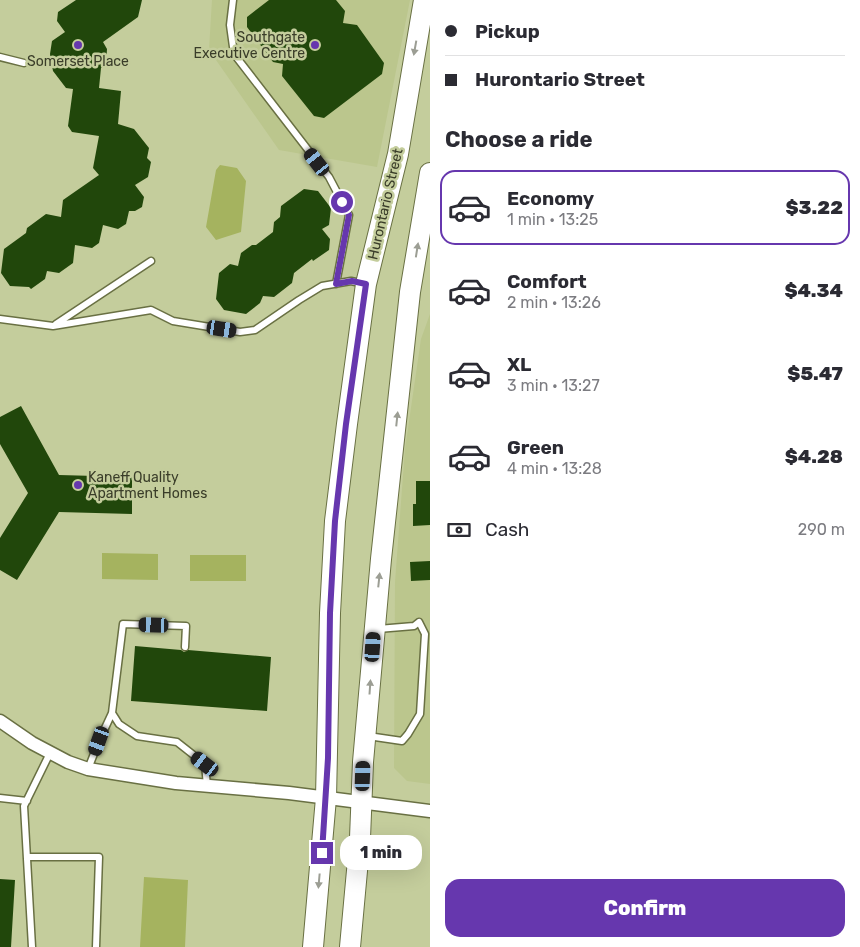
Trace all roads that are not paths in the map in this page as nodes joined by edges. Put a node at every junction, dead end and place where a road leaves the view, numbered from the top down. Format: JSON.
{"nodes":[{"id":1,"x":233,"y":0,"type":"edge"},
{"id":2,"x":424,"y":0,"type":"edge"},
{"id":3,"x":0,"y":57,"type":"edge"},
{"id":4,"x":24,"y":63,"type":"dead end"},
{"id":5,"x":430,"y":173,"type":"edge"},
{"id":6,"x":151,"y":261,"type":"dead end"},
{"id":7,"x":336,"y":284,"type":"junction"},
{"id":8,"x":366,"y":284,"type":"junction"},
{"id":9,"x":0,"y":319,"type":"edge"},
{"id":10,"x":53,"y":326,"type":"junction"},
{"id":11,"x":374,"y":629,"type":"junction"},
{"id":12,"x":185,"y":647,"type":"dead end"},
{"id":13,"x":112,"y":713,"type":"junction"},
{"id":14,"x":0,"y":721,"type":"edge"},
{"id":15,"x":366,"y":735,"type":"junction"},
{"id":16,"x":50,"y":753,"type":"junction"},
{"id":17,"x":88,"y":769,"type":"junction"},
{"id":18,"x":208,"y":786,"type":"junction"},
{"id":19,"x":0,"y":798,"type":"edge"},
{"id":20,"x":326,"y":798,"type":"junction"},
{"id":21,"x":27,"y":801,"type":"junction"},
{"id":22,"x":362,"y":802,"type":"junction"},
{"id":23,"x":430,"y":810,"type":"edge"},
{"id":24,"x":27,"y":857,"type":"junction"},
{"id":25,"x":32,"y":947,"type":"edge"},
{"id":26,"x":96,"y":947,"type":"edge"},
{"id":27,"x":313,"y":947,"type":"edge"},
{"id":28,"x":350,"y":947,"type":"edge"}],
"edges":[{"from":1,"to":7,"type":"lane"},
{"from":2,"to":8,"type":"main road","name":"Hurontario Street","one_way":true},
{"from":3,"to":4,"type":"lane"},
{"from":11,"to":5,"type":"main road","one_way":true},
{"from":6,"to":10,"type":"lane"},
{"from":7,"to":8,"type":"lane"},
{"from":7,"to":10,"type":"lane"},
{"from":8,"to":20,"type":"main road","name":"Hurontario Street"},
{"from":9,"to":10,"type":"lane"},
{"from":15,"to":11,"type":"main road","one_way":true},
{"from":11,"to":15,"type":"lane"},
{"from":12,"to":13,"type":"lane"},
{"from":13,"to":17,"type":"lane"},
{"from":13,"to":18,"type":"lane"},
{"from":14,"to":16,"type":"street"},
{"from":15,"to":22,"type":"main road"},
{"from":16,"to":17,"type":"street"},
{"from":16,"to":21,"type":"lane"},
{"from":17,"to":18,"type":"street"},
{"from":18,"to":20,"type":"street"},
{"from":19,"to":21,"type":"lane"},
{"from":20,"to":22,"type":"street"},
{"from":20,"to":27,"type":"main road","name":"Hurontario Street","one_way":true},
{"from":21,"to":24,"type":"lane"},
{"from":22,"to":23,"type":"street"},
{"from":22,"to":28,"type":"main road"},
{"from":24,"to":25,"type":"lane"},
{"from":24,"to":26,"type":"lane"}]}
